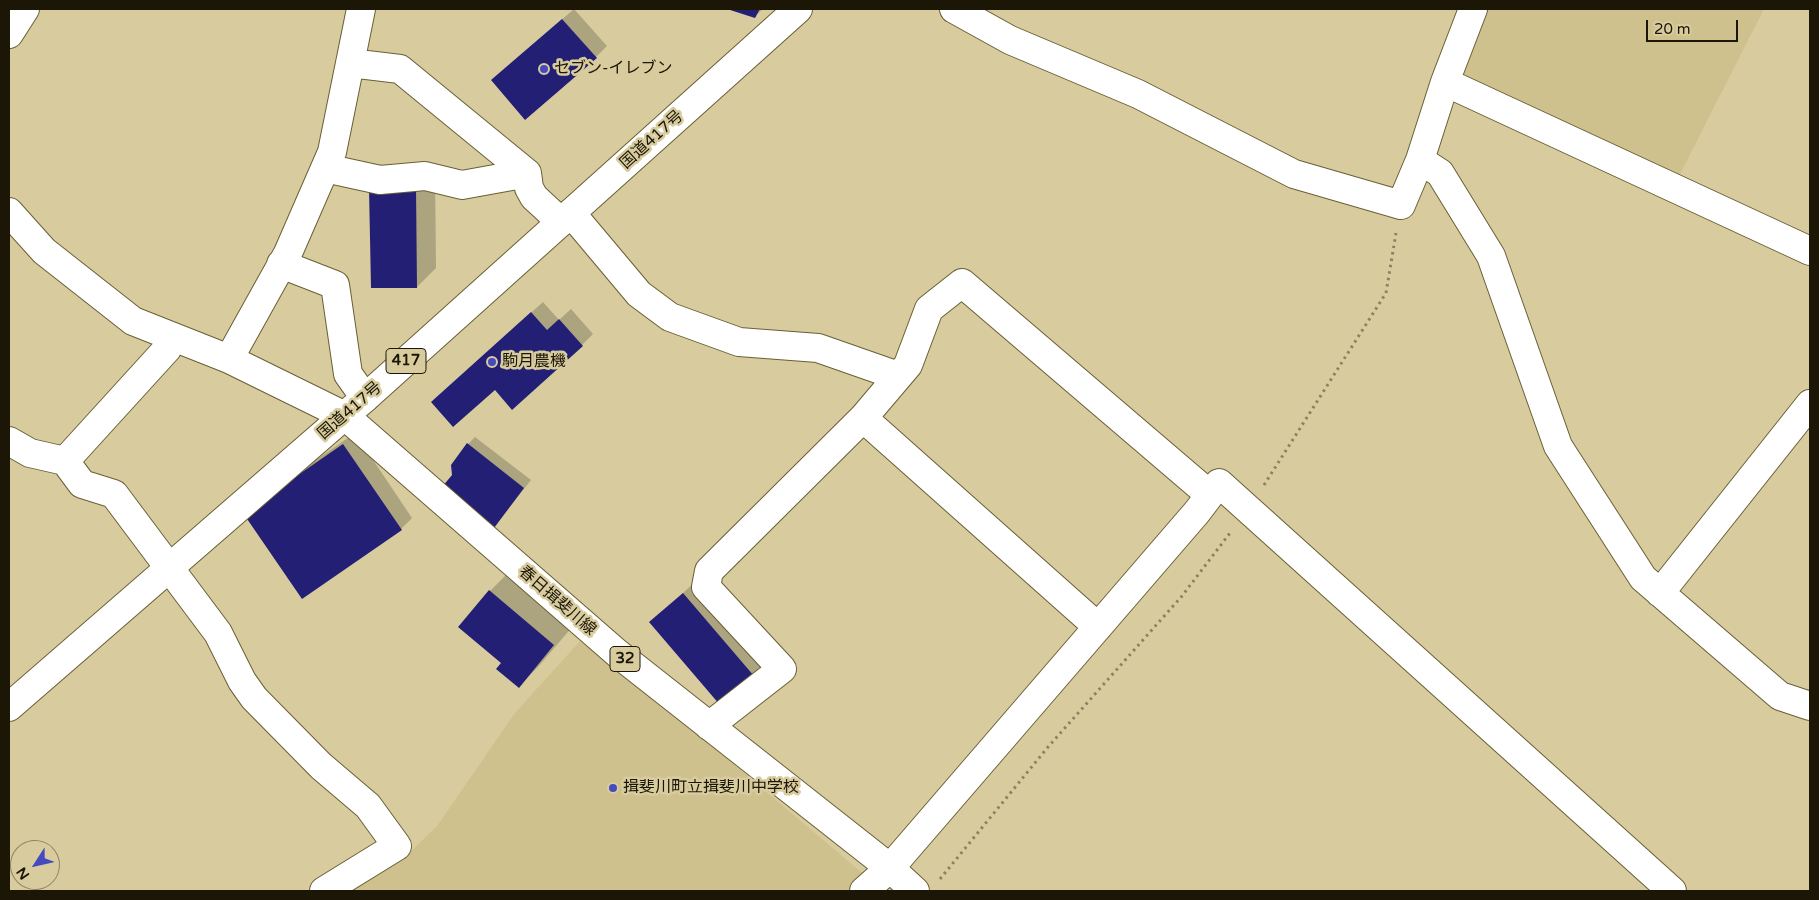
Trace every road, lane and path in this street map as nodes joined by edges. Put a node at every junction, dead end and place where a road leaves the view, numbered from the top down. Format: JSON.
{"nodes":[{"id":1,"x":25,"y":9,"type":"edge"},
{"id":2,"x":361,"y":9,"type":"edge"},
{"id":3,"x":798,"y":9,"type":"edge"},
{"id":4,"x":954,"y":9,"type":"edge"},
{"id":5,"x":1473,"y":9,"type":"edge"},
{"id":6,"x":9,"y":34,"type":"edge"},
{"id":7,"x":350,"y":63,"type":"junction"},
{"id":8,"x":1444,"y":82,"type":"junction"},
{"id":9,"x":1420,"y":160,"type":"junction"},
{"id":10,"x":325,"y":168,"type":"junction"},
{"id":11,"x":524,"y":171,"type":"junction"},
{"id":12,"x":9,"y":212,"type":"edge"},
{"id":13,"x":566,"y":218,"type":"junction"},
{"id":14,"x":1810,"y":251,"type":"edge"},
{"id":15,"x":281,"y":264,"type":"junction"},
{"id":16,"x":173,"y":337,"type":"junction"},
{"id":17,"x":229,"y":359,"type":"junction"},
{"id":18,"x":898,"y":376,"type":"junction"},
{"id":19,"x":1810,"y":404,"type":"edge"},
{"id":20,"x":355,"y":407,"type":"junction"},
{"id":21,"x":863,"y":418,"type":"junction"},
{"id":22,"x":9,"y":442,"type":"edge"},
{"id":23,"x":65,"y":461,"type":"junction"},
{"id":24,"x":1214,"y":489,"type":"junction"},
{"id":25,"x":170,"y":567,"type":"junction"},
{"id":26,"x":1660,"y":594,"type":"junction"},
{"id":27,"x":1098,"y":627,"type":"junction"},
{"id":28,"x":1810,"y":706,"type":"edge"},
{"id":29,"x":9,"y":707,"type":"edge"},
{"id":30,"x":709,"y":726,"type":"junction"},
{"id":31,"x":890,"y":868,"type":"junction"},
{"id":32,"x":324,"y":891,"type":"edge"},
{"id":33,"x":864,"y":891,"type":"edge"},
{"id":34,"x":915,"y":891,"type":"edge"},
{"id":35,"x":1672,"y":891,"type":"edge"}],
"edges":[{"from":1,"to":6,"type":"main road"},
{"from":2,"to":7,"type":"main road"},
{"from":3,"to":13,"type":"main road","name":"国道417号","number":"417"},
{"from":4,"to":9,"type":"main road"},
{"from":5,"to":8,"type":"main road"},
{"from":7,"to":10,"type":"main road"},
{"from":7,"to":11,"type":"main road"},
{"from":8,"to":9,"type":"main road"},
{"from":8,"to":14,"type":"main road"},
{"from":9,"to":26,"type":"main road"},
{"from":10,"to":11,"type":"main road"},
{"from":10,"to":15,"type":"main road"},
{"from":11,"to":13,"type":"main road"},
{"from":12,"to":16,"type":"main road"},
{"from":13,"to":18,"type":"main road"},
{"from":13,"to":20,"type":"main road","name":"国道417号","number":"417"},
{"from":15,"to":17,"type":"main road"},
{"from":15,"to":20,"type":"main road"},
{"from":16,"to":17,"type":"main road"},
{"from":16,"to":23,"type":"main road"},
{"from":17,"to":20,"type":"main road"},
{"from":18,"to":21,"type":"main road"},
{"from":18,"to":24,"type":"main road"},
{"from":19,"to":26,"type":"main road"},
{"from":20,"to":25,"type":"main road","name":"国道417号","number":"417"},
{"from":20,"to":30,"type":"main road","name":"春日揖斐川線","number":"32"},
{"from":21,"to":27,"type":"main road"},
{"from":21,"to":30,"type":"main road"},
{"from":22,"to":23,"type":"main road"},
{"from":23,"to":25,"type":"main road"},
{"from":24,"to":27,"type":"main road"},
{"from":24,"to":35,"type":"main road"},
{"from":25,"to":29,"type":"main road","name":"国道417号","number":"417"},
{"from":25,"to":32,"type":"main road"},
{"from":26,"to":28,"type":"main road"},
{"from":27,"to":31,"type":"main road"},
{"from":30,"to":31,"type":"main road","name":"春日揖斐川線","number":"32"},
{"from":31,"to":33,"type":"main road"},
{"from":31,"to":34,"type":"main road","name":"春日揖斐川線","number":"32"}]}
